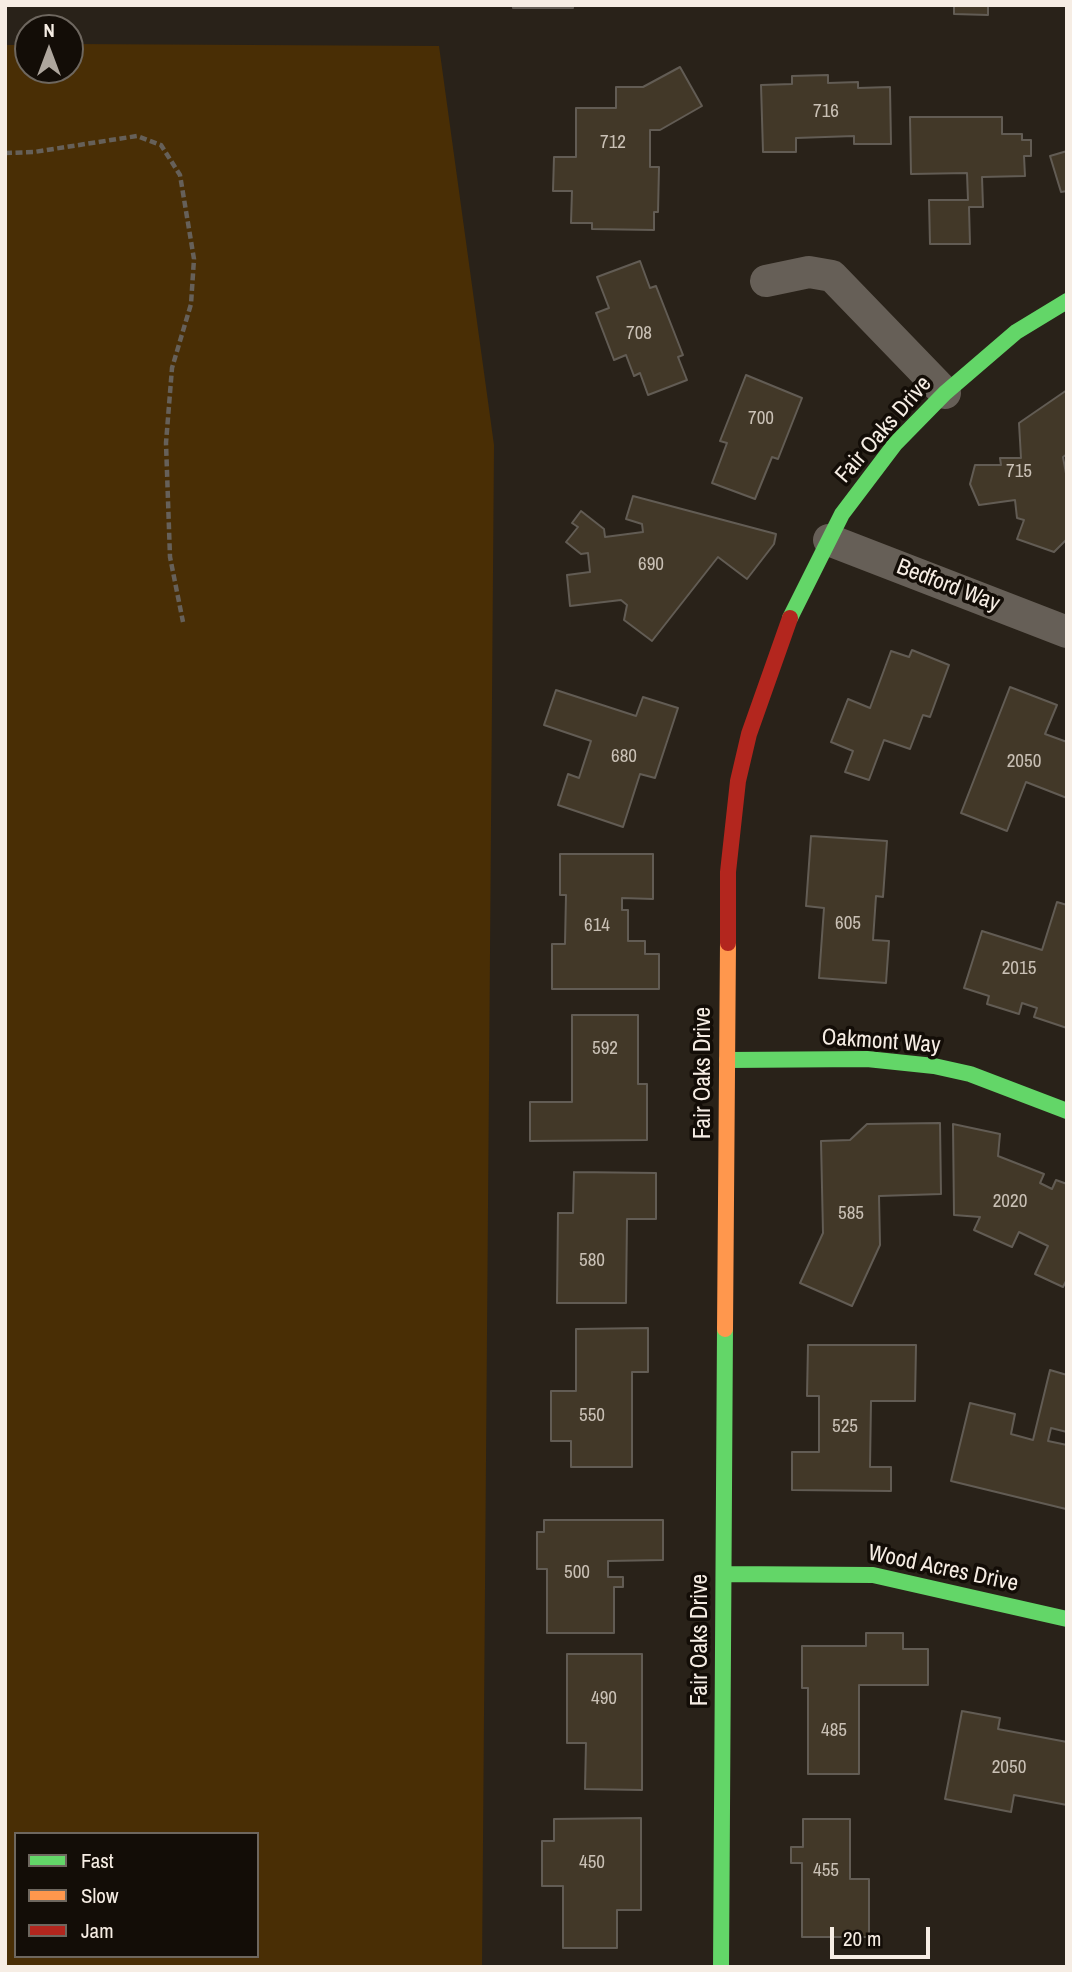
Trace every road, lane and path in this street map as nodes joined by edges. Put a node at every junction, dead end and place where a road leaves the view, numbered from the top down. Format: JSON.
{"nodes":[{"id":1,"x":5,"y":153,"type":"edge"},
{"id":2,"x":766,"y":281,"type":"dead end"},
{"id":3,"x":1067,"y":301,"type":"edge"},
{"id":4,"x":945,"y":393,"type":"junction"},
{"id":5,"x":829,"y":540,"type":"junction"},
{"id":6,"x":183,"y":622,"type":"dead end"},
{"id":7,"x":1067,"y":632,"type":"edge"},
{"id":8,"x":727,"y":1060,"type":"junction"},
{"id":9,"x":1067,"y":1111,"type":"edge"},
{"id":10,"x":724,"y":1574,"type":"junction"},
{"id":11,"x":1067,"y":1619,"type":"edge"},
{"id":12,"x":721,"y":1967,"type":"edge"}],
"edges":[{"from":1,"to":6,"type":"path"},
{"from":2,"to":4,"type":"street"},
{"from":3,"to":4,"type":"street","name":"Fair Oaks Drive"},
{"from":4,"to":5,"type":"street","name":"Fair Oaks Drive"},
{"from":5,"to":7,"type":"street","name":"Bedford Way"},
{"from":5,"to":8,"type":"street","name":"Fair Oaks Drive"},
{"from":8,"to":9,"type":"street","name":"Oakmont Way"},
{"from":8,"to":10,"type":"street","name":"Fair Oaks Drive"},
{"from":10,"to":11,"type":"street","name":"Wood Acres Drive"},
{"from":10,"to":12,"type":"street","name":"Fair Oaks Drive"}]}
